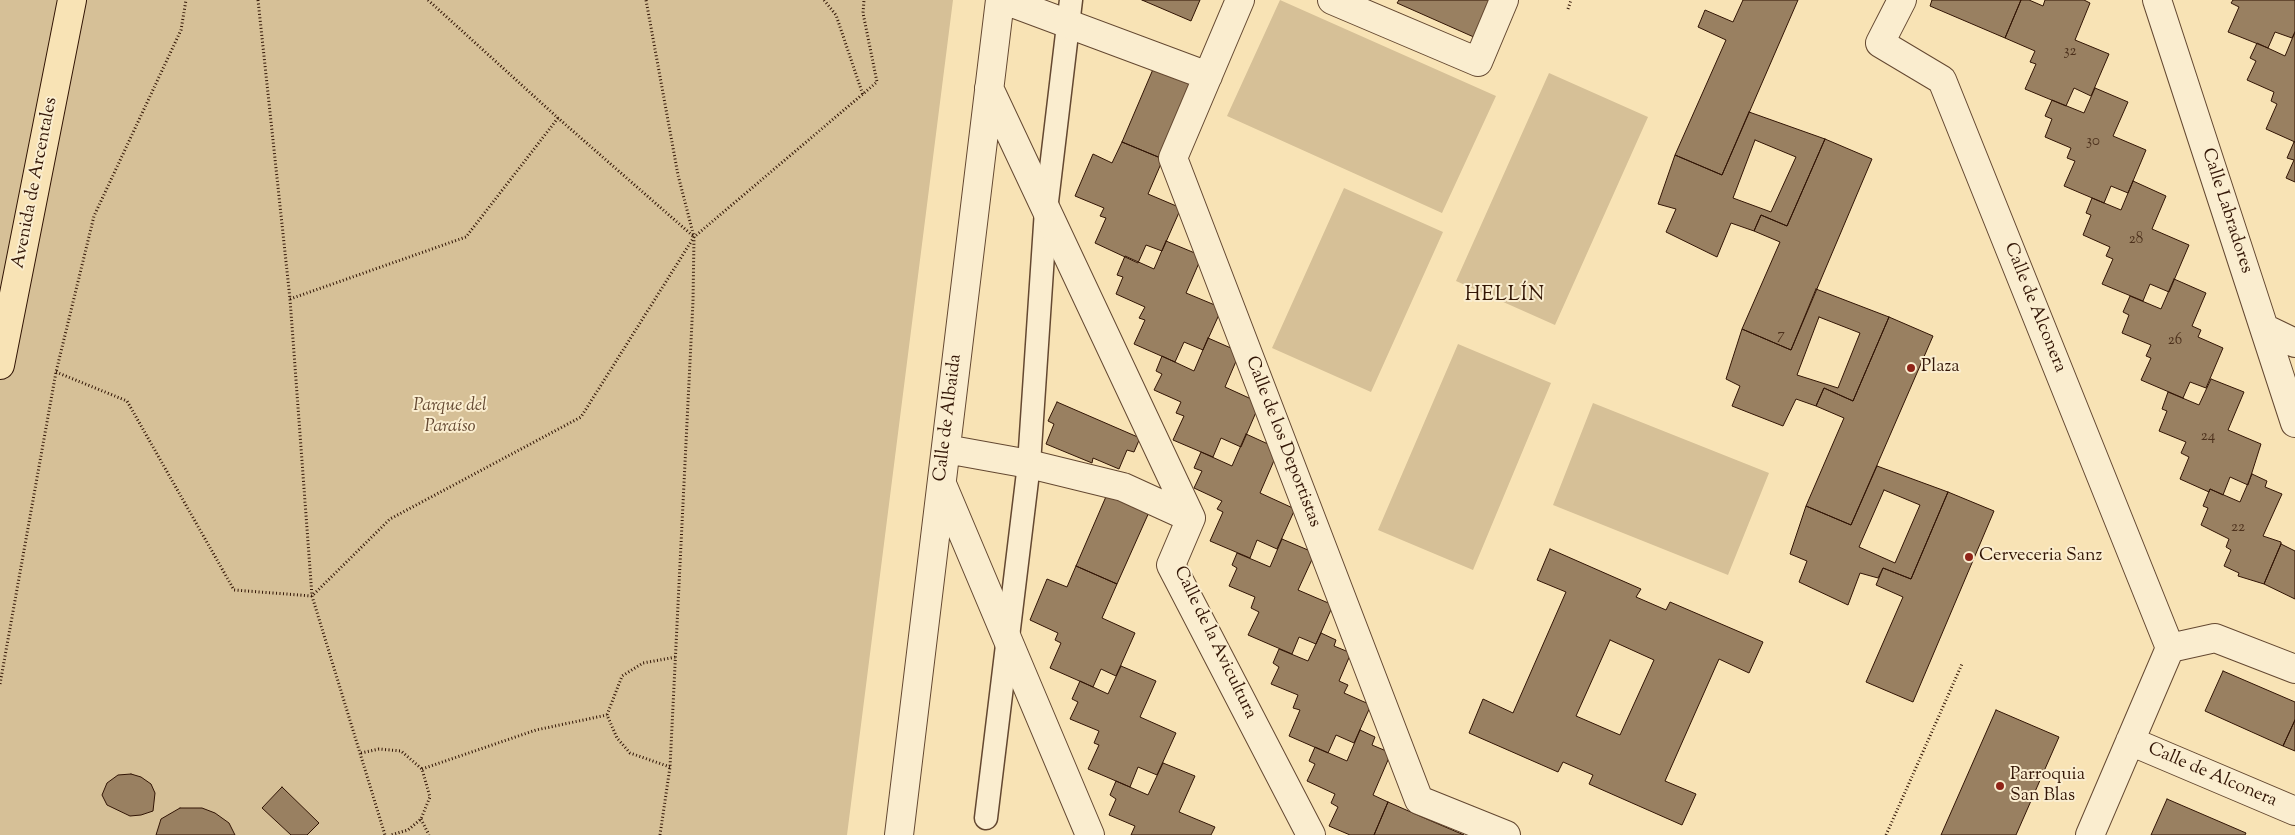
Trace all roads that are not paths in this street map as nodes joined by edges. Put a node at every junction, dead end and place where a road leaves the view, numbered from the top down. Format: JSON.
{"nodes":[{"id":1,"x":72,"y":0,"type":"edge"},
{"id":2,"x":1000,"y":0,"type":"edge"},
{"id":3,"x":1004,"y":0,"type":"edge"},
{"id":4,"x":1240,"y":0,"type":"edge"},
{"id":5,"x":1332,"y":0,"type":"edge"},
{"id":6,"x":1504,"y":0,"type":"edge"},
{"id":7,"x":1902,"y":0,"type":"edge"},
{"id":8,"x":2157,"y":0,"type":"edge"},
{"id":9,"x":1069,"y":12,"type":"edge"},
{"id":10,"x":1208,"y":76,"type":"junction"},
{"id":11,"x":989,"y":88,"type":"junction"},
{"id":12,"x":1046,"y":210,"type":"junction"},
{"id":13,"x":2264,"y":328,"type":"junction"},
{"id":14,"x":2295,"y":343,"type":"edge"},
{"id":15,"x":0,"y":365,"type":"edge"},
{"id":16,"x":2295,"y":422,"type":"edge"},
{"id":17,"x":946,"y":449,"type":"junction"},
{"id":18,"x":1029,"y":464,"type":"junction"},
{"id":19,"x":941,"y":484,"type":"junction"},
{"id":20,"x":1191,"y":518,"type":"junction"},
{"id":21,"x":1007,"y":637,"type":"junction"},
{"id":22,"x":2170,"y":648,"type":"junction"},
{"id":23,"x":2295,"y":669,"type":"edge"},
{"id":24,"x":2130,"y":742,"type":"junction"},
{"id":25,"x":2295,"y":811,"type":"edge"},
{"id":26,"x":986,"y":818,"type":"dead end"},
{"id":27,"x":899,"y":835,"type":"edge"},
{"id":28,"x":1090,"y":835,"type":"edge"},
{"id":29,"x":1311,"y":835,"type":"edge"},
{"id":30,"x":1506,"y":835,"type":"edge"},
{"id":31,"x":2090,"y":835,"type":"edge"}],
"edges":[{"from":1,"to":15,"type":"main road","name":"Avenida de Arcentales"},
{"from":2,"to":11,"type":"street","name":"Calle de Albaida"},
{"from":3,"to":9,"type":"street"},
{"from":4,"to":10,"type":"street","name":"Calle de los Deportistas"},
{"from":5,"to":6,"type":"street"},
{"from":7,"to":22,"type":"street","name":"Calle de Alconera"},
{"from":8,"to":13,"type":"street","name":"Calle Labradores"},
{"from":9,"to":10,"type":"street"},
{"from":9,"to":12,"type":"lane"},
{"from":10,"to":30,"type":"street","name":"Calle de los Deportistas"},
{"from":11,"to":12,"type":"street"},
{"from":11,"to":17,"type":"street","name":"Calle de Albaida"},
{"from":12,"to":18,"type":"lane"},
{"from":12,"to":20,"type":"street"},
{"from":13,"to":14,"type":"street"},
{"from":13,"to":16,"type":"street","name":"Calle Labradores"},
{"from":17,"to":18,"type":"street"},
{"from":17,"to":19,"type":"street","name":"Calle de Albaida"},
{"from":18,"to":20,"type":"street"},
{"from":18,"to":21,"type":"lane"},
{"from":19,"to":21,"type":"street"},
{"from":19,"to":27,"type":"street","name":"Calle de Albaida"},
{"from":20,"to":29,"type":"street","name":"Calle de la Avicultura"},
{"from":21,"to":26,"type":"lane"},
{"from":21,"to":28,"type":"street"},
{"from":22,"to":23,"type":"street"},
{"from":22,"to":24,"type":"street","name":"Calle de Alconera"},
{"from":24,"to":25,"type":"street","name":"Calle de Alconera"},
{"from":24,"to":31,"type":"street","name":"Calle de Alconera"}]}
